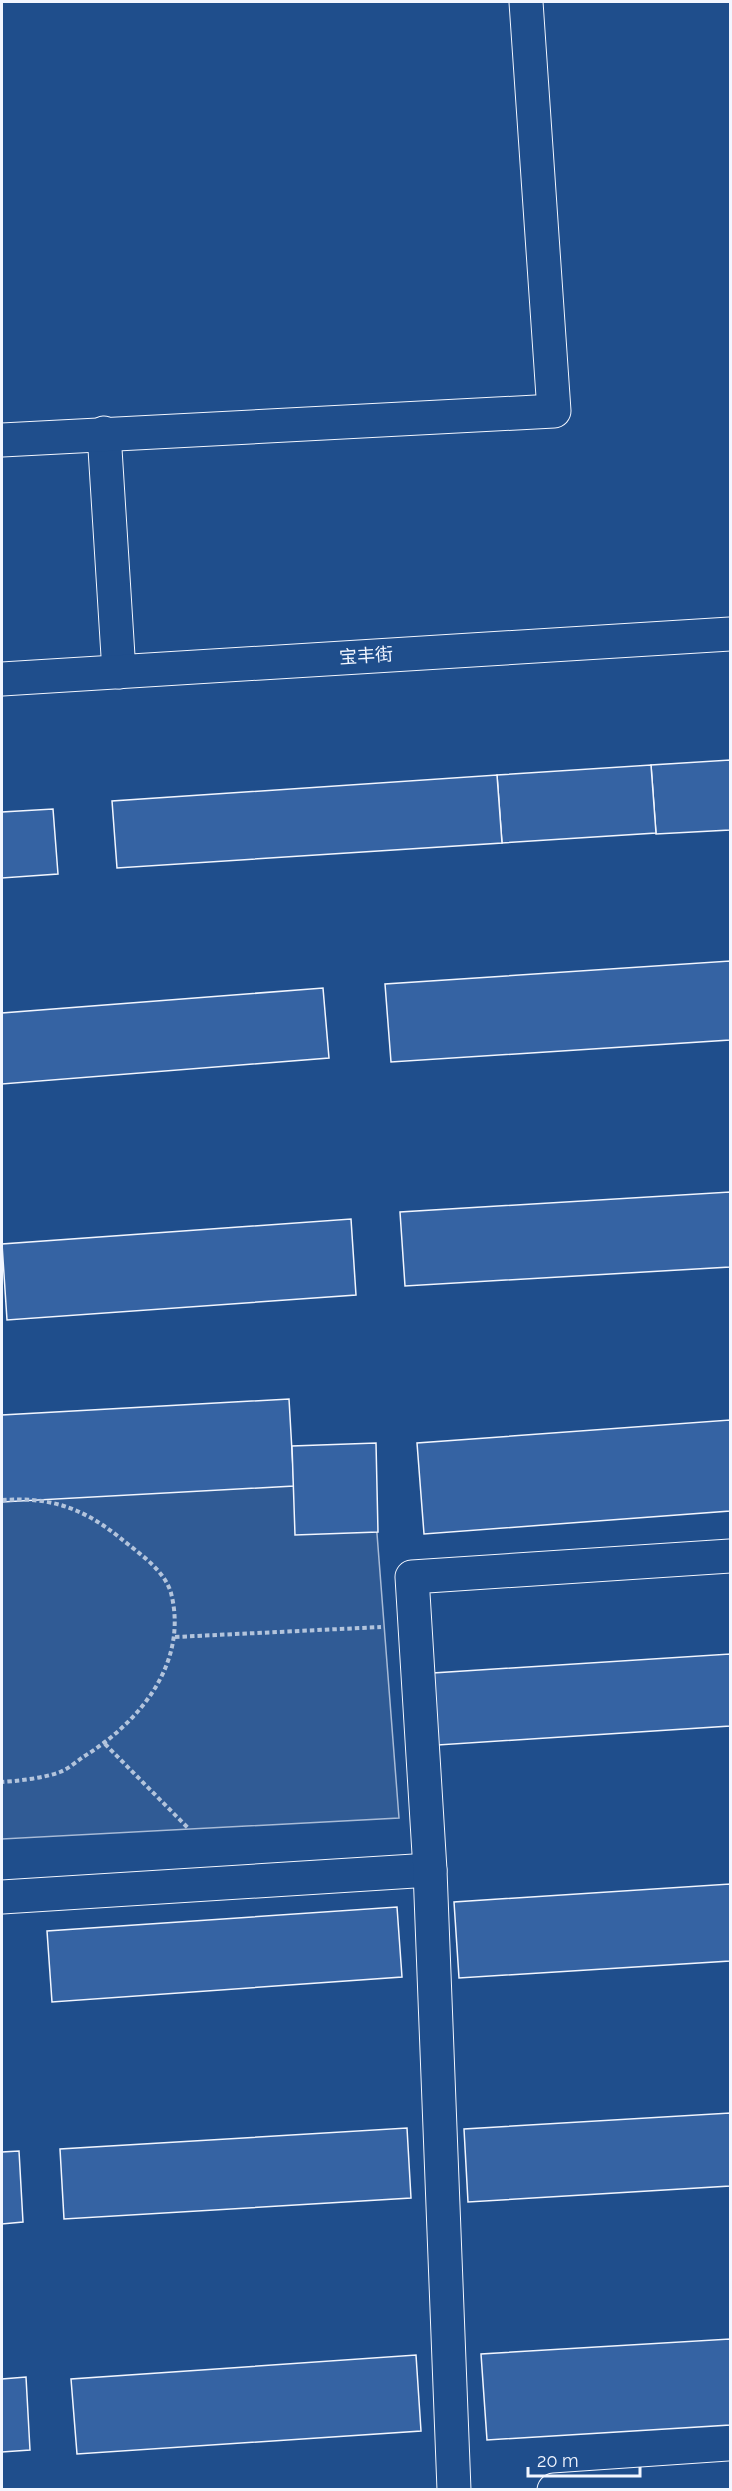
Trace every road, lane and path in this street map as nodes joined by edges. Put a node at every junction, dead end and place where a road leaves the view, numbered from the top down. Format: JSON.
{"nodes":[{"id":1,"x":526,"y":2,"type":"edge"},
{"id":2,"x":104,"y":434,"type":"junction"},
{"id":3,"x":2,"y":440,"type":"edge"},
{"id":4,"x":730,"y":634,"type":"edge"},
{"id":5,"x":119,"y":672,"type":"junction"},
{"id":6,"x":2,"y":679,"type":"edge"},
{"id":7,"x":2,"y":1500,"type":"edge"},
{"id":8,"x":730,"y":1556,"type":"edge"},
{"id":9,"x":384,"y":1626,"type":"dead end"},
{"id":10,"x":175,"y":1637,"type":"junction"},
{"id":11,"x":105,"y":1744,"type":"junction"},
{"id":12,"x":2,"y":1782,"type":"edge"},
{"id":13,"x":189,"y":1829,"type":"dead end"},
{"id":14,"x":430,"y":1870,"type":"junction"},
{"id":15,"x":2,"y":1897,"type":"edge"},
{"id":16,"x":730,"y":2478,"type":"edge"},
{"id":17,"x":454,"y":2490,"type":"edge"},
{"id":18,"x":554,"y":2490,"type":"edge"}],
"edges":[{"from":1,"to":2,"type":"street"},
{"from":2,"to":3,"type":"street"},
{"from":2,"to":5,"type":"street"},
{"from":4,"to":5,"type":"street","name":"宝丰街"},
{"from":5,"to":6,"type":"street","name":"宝丰街"},
{"from":7,"to":10,"type":"path"},
{"from":8,"to":14,"type":"street"},
{"from":9,"to":10,"type":"path"},
{"from":10,"to":11,"type":"path"},
{"from":11,"to":12,"type":"path"},
{"from":11,"to":13,"type":"path"},
{"from":14,"to":15,"type":"street"},
{"from":14,"to":17,"type":"street"},
{"from":16,"to":18,"type":"street"}]}
